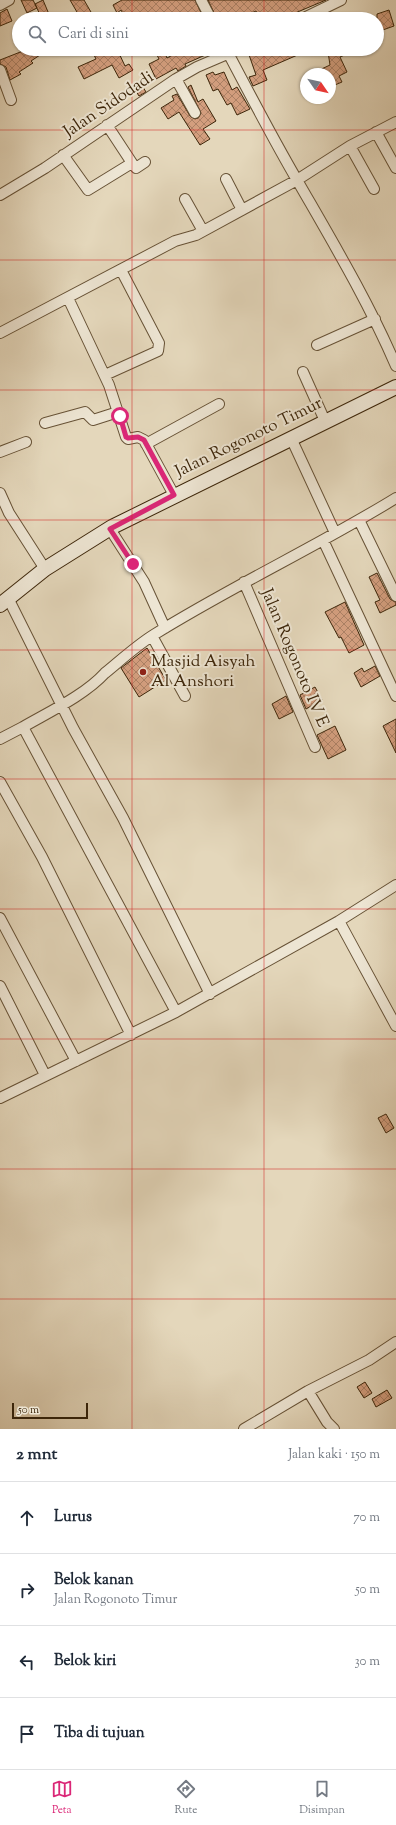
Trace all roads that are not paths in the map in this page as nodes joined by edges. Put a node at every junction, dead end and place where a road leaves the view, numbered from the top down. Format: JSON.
{"nodes":[{"id":1,"x":9,"y":0,"type":"edge"},
{"id":2,"x":201,"y":0,"type":"edge"},
{"id":3,"x":341,"y":0,"type":"edge"},
{"id":4,"x":0,"y":5,"type":"edge"},
{"id":5,"x":207,"y":12,"type":"edge"},
{"id":6,"x":316,"y":12,"type":"edge"},
{"id":7,"x":219,"y":56,"type":"edge"},
{"id":8,"x":229,"y":56,"type":"edge"},
{"id":9,"x":0,"y":70,"type":"edge"},
{"id":10,"x":176,"y":79,"type":"junction"},
{"id":11,"x":11,"y":100,"type":"dead end"},
{"id":12,"x":195,"y":113,"type":"dead end"},
{"id":13,"x":396,"y":122,"type":"edge"},
{"id":14,"x":106,"y":125,"type":"junction"},
{"id":15,"x":376,"y":132,"type":"junction"},
{"id":16,"x":350,"y":146,"type":"junction"},
{"id":17,"x":63,"y":155,"type":"junction"},
{"id":18,"x":145,"y":162,"type":"dead end"},
{"id":19,"x":132,"y":163,"type":"junction"},
{"id":20,"x":396,"y":168,"type":"edge"},
{"id":21,"x":226,"y":180,"type":"dead end"},
{"id":22,"x":297,"y":180,"type":"junction"},
{"id":23,"x":374,"y":189,"type":"dead end"},
{"id":24,"x":0,"y":195,"type":"edge"},
{"id":25,"x":185,"y":199,"type":"dead end"},
{"id":26,"x":242,"y":210,"type":"junction"},
{"id":27,"x":203,"y":231,"type":"junction"},
{"id":28,"x":121,"y":270,"type":"junction"},
{"id":29,"x":68,"y":298,"type":"junction"},
{"id":30,"x":375,"y":319,"type":"junction"},
{"id":31,"x":0,"y":333,"type":"edge"},
{"id":32,"x":317,"y":345,"type":"dead end"},
{"id":33,"x":396,"y":366,"type":"edge"},
{"id":34,"x":303,"y":372,"type":"dead end"},
{"id":35,"x":105,"y":375,"type":"junction"},
{"id":36,"x":396,"y":386,"type":"edge"},
{"id":37,"x":219,"y":404,"type":"dead end"},
{"id":38,"x":118,"y":412,"type":"junction"},
{"id":39,"x":325,"y":421,"type":"junction"},
{"id":40,"x":45,"y":423,"type":"dead end"},
{"id":41,"x":290,"y":438,"type":"junction"},
{"id":42,"x":26,"y":442,"type":"dead end"},
{"id":43,"x":146,"y":444,"type":"junction"},
{"id":44,"x":0,"y":452,"type":"edge"},
{"id":45,"x":0,"y":493,"type":"edge"},
{"id":46,"x":174,"y":495,"type":"junction"},
{"id":47,"x":396,"y":498,"type":"edge"},
{"id":48,"x":359,"y":520,"type":"junction"},
{"id":49,"x":110,"y":529,"type":"junction"},
{"id":50,"x":335,"y":533,"type":"junction"},
{"id":51,"x":323,"y":540,"type":"junction"},
{"id":52,"x":45,"y":569,"type":"junction"},
{"id":53,"x":244,"y":582,"type":"junction"},
{"id":54,"x":396,"y":596,"type":"edge"},
{"id":55,"x":4,"y":602,"type":"edge"},
{"id":56,"x":165,"y":628,"type":"junction"},
{"id":57,"x":152,"y":636,"type":"junction"},
{"id":58,"x":185,"y":696,"type":"dead end"},
{"id":59,"x":396,"y":696,"type":"edge"},
{"id":60,"x":62,"y":705,"type":"junction"},
{"id":61,"x":23,"y":727,"type":"junction"},
{"id":62,"x":0,"y":739,"type":"edge"},
{"id":63,"x":316,"y":747,"type":"dead end"},
{"id":64,"x":2,"y":789,"type":"edge"},
{"id":65,"x":396,"y":885,"type":"edge"},
{"id":66,"x":0,"y":918,"type":"edge"},
{"id":67,"x":339,"y":921,"type":"junction"},
{"id":68,"x":0,"y":986,"type":"edge"},
{"id":69,"x":210,"y":994,"type":"junction"},
{"id":70,"x":176,"y":1012,"type":"junction"},
{"id":71,"x":396,"y":1026,"type":"edge"},
{"id":72,"x":131,"y":1035,"type":"junction"},
{"id":73,"x":76,"y":1061,"type":"junction"},
{"id":74,"x":45,"y":1075,"type":"junction"},
{"id":75,"x":0,"y":1098,"type":"edge"},
{"id":76,"x":396,"y":1342,"type":"edge"},
{"id":77,"x":308,"y":1391,"type":"junction"},
{"id":78,"x":244,"y":1429,"type":"edge"},
{"id":79,"x":334,"y":1429,"type":"edge"}],
"edges":[{"from":1,"to":4,"type":"street"},
{"from":2,"to":5,"type":"street"},
{"from":3,"to":6,"type":"street"},
{"from":7,"to":10,"type":"street","name":"Jalan Sidodadi"},
{"from":8,"to":22,"type":"street"},
{"from":9,"to":11,"type":"street"},
{"from":10,"to":12,"type":"street"},
{"from":10,"to":14,"type":"street","name":"Jalan Sidodadi"},
{"from":13,"to":15,"type":"street"},
{"from":14,"to":17,"type":"street","name":"Jalan Sidodadi"},
{"from":14,"to":19,"type":"street"},
{"from":15,"to":16,"type":"street"},
{"from":15,"to":20,"type":"street"},
{"from":16,"to":22,"type":"street"},
{"from":16,"to":23,"type":"street"},
{"from":17,"to":19,"type":"street"},
{"from":17,"to":24,"type":"street","name":"Jalan Sidodadi"},
{"from":18,"to":19,"type":"street"},
{"from":21,"to":26,"type":"street"},
{"from":22,"to":26,"type":"street"},
{"from":22,"to":30,"type":"street"},
{"from":25,"to":27,"type":"street"},
{"from":26,"to":27,"type":"street"},
{"from":27,"to":28,"type":"street"},
{"from":28,"to":29,"type":"street"},
{"from":28,"to":35,"type":"street"},
{"from":29,"to":31,"type":"street"},
{"from":29,"to":35,"type":"street"},
{"from":30,"to":32,"type":"street"},
{"from":30,"to":33,"type":"street"},
{"from":34,"to":39,"type":"street"},
{"from":35,"to":38,"type":"street"},
{"from":36,"to":39,"type":"main road","name":"Jalan Rogonoto Timur"},
{"from":37,"to":43,"type":"street"},
{"from":38,"to":40,"type":"street"},
{"from":38,"to":43,"type":"street"},
{"from":39,"to":41,"type":"main road","name":"Jalan Rogonoto Timur"},
{"from":41,"to":46,"type":"main road","name":"Jalan Rogonoto Timur"},
{"from":41,"to":50,"type":"street"},
{"from":42,"to":44,"type":"street"},
{"from":43,"to":46,"type":"street"},
{"from":45,"to":52,"type":"street"},
{"from":46,"to":49,"type":"main road","name":"Jalan Rogonoto Timur"},
{"from":47,"to":48,"type":"street"},
{"from":48,"to":50,"type":"street"},
{"from":48,"to":54,"type":"street"},
{"from":49,"to":52,"type":"main road","name":"Jalan Rogonoto Timur"},
{"from":49,"to":56,"type":"street"},
{"from":50,"to":51,"type":"street"},
{"from":51,"to":53,"type":"street"},
{"from":51,"to":59,"type":"street"},
{"from":52,"to":55,"type":"main road","name":"Jalan Rogonoto Timur"},
{"from":53,"to":56,"type":"street"},
{"from":53,"to":63,"type":"street","name":"Jalan Rogonoto IV E"},
{"from":55,"to":60,"type":"street"},
{"from":56,"to":57,"type":"street"},
{"from":57,"to":58,"type":"street"},
{"from":57,"to":60,"type":"street"},
{"from":60,"to":61,"type":"street"},
{"from":60,"to":69,"type":"street"},
{"from":61,"to":62,"type":"street"},
{"from":61,"to":70,"type":"street"},
{"from":64,"to":72,"type":"street"},
{"from":65,"to":67,"type":"street"},
{"from":66,"to":73,"type":"street"},
{"from":67,"to":69,"type":"street"},
{"from":67,"to":71,"type":"street"},
{"from":68,"to":74,"type":"street"},
{"from":69,"to":70,"type":"street"},
{"from":70,"to":72,"type":"street"},
{"from":72,"to":73,"type":"street"},
{"from":73,"to":74,"type":"street"},
{"from":74,"to":75,"type":"street"},
{"from":76,"to":77,"type":"street"},
{"from":77,"to":78,"type":"street"},
{"from":77,"to":79,"type":"street"}]}
